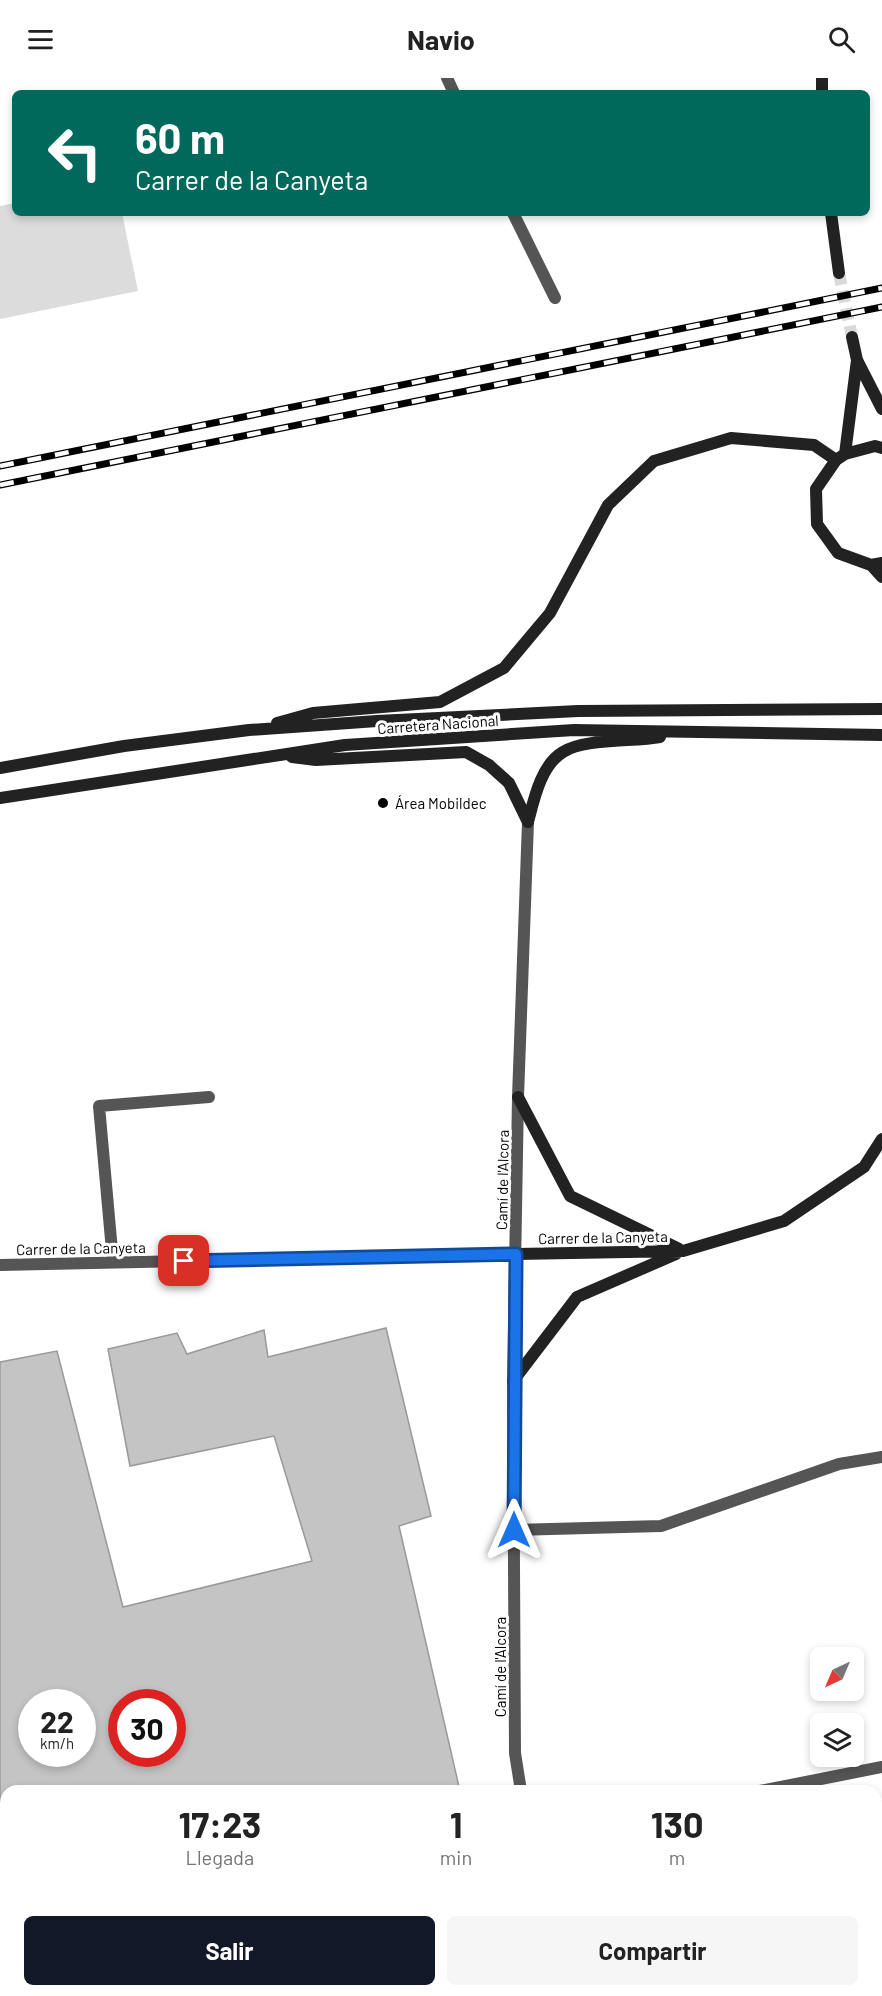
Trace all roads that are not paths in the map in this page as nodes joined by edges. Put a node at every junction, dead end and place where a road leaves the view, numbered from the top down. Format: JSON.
{"nodes":[{"id":1,"x":514,"y":216,"type":"edge"},
{"id":2,"x":831,"y":216,"type":"edge"},
{"id":3,"x":839,"y":273,"type":"tunnel mouth"},
{"id":4,"x":555,"y":298,"type":"dead end"},
{"id":5,"x":852,"y":337,"type":"tunnel mouth"},
{"id":6,"x":857,"y":360,"type":"junction"},
{"id":7,"x":882,"y":409,"type":"edge"},
{"id":8,"x":882,"y":448,"type":"edge"},
{"id":9,"x":840,"y":457,"type":"junction"},
{"id":10,"x":876,"y":564,"type":"edge"},
{"id":11,"x":882,"y":577,"type":"edge"},
{"id":12,"x":882,"y":708,"type":"edge"},
{"id":13,"x":249,"y":730,"type":"junction"},
{"id":14,"x":689,"y":732,"type":"junction"},
{"id":15,"x":882,"y":735,"type":"edge"},
{"id":16,"x":276,"y":755,"type":"junction"},
{"id":17,"x":0,"y":768,"type":"edge"},
{"id":18,"x":0,"y":798,"type":"edge"},
{"id":19,"x":528,"y":822,"type":"junction"},
{"id":20,"x":209,"y":1097,"type":"dead end"},
{"id":21,"x":518,"y":1097,"type":"junction"},
{"id":22,"x":882,"y":1139,"type":"edge"},
{"id":23,"x":682,"y":1251,"type":"junction"},
{"id":24,"x":516,"y":1254,"type":"junction"},
{"id":25,"x":113,"y":1262,"type":"junction"},
{"id":26,"x":0,"y":1265,"type":"edge"},
{"id":27,"x":513,"y":1381,"type":"junction"},
{"id":28,"x":882,"y":1457,"type":"edge"},
{"id":29,"x":514,"y":1530,"type":"junction"},
{"id":30,"x":882,"y":1767,"type":"edge"},
{"id":31,"x":520,"y":1785,"type":"edge"},
{"id":32,"x":790,"y":1785,"type":"edge"}],
"edges":[{"from":1,"to":4,"type":"street"},
{"from":2,"to":3,"type":"main road"},
{"from":5,"to":6,"type":"main road"},
{"from":6,"to":7,"type":"main road"},
{"from":6,"to":9,"type":"main road"},
{"from":8,"to":9,"type":"main road"},
{"from":9,"to":10,"type":"main road"},
{"from":9,"to":13,"type":"main road"},
{"from":10,"to":11,"type":"main road"},
{"from":12,"to":13,"type":"main road","name":"Carretera Nacional"},
{"from":13,"to":17,"type":"main road","name":"Carretera Nacional"},
{"from":14,"to":15,"type":"main road","name":"Carretera Nacional"},
{"from":14,"to":16,"type":"main road","name":"Carretera Nacional"},
{"from":14,"to":19,"type":"main road"},
{"from":16,"to":18,"type":"main road","name":"Carretera Nacional"},
{"from":16,"to":19,"type":"main road"},
{"from":19,"to":21,"type":"street","name":"Camí de l'Alcora"},
{"from":20,"to":25,"type":"street"},
{"from":21,"to":23,"type":"main road"},
{"from":21,"to":24,"type":"street","name":"Camí de l'Alcora"},
{"from":22,"to":23,"type":"main road","name":"Carrer de la Canyeta"},
{"from":23,"to":24,"type":"main road","name":"Carrer de la Canyeta"},
{"from":23,"to":27,"type":"main road"},
{"from":24,"to":25,"type":"street","name":"Carrer de la Canyeta"},
{"from":24,"to":27,"type":"street","name":"Camí de l'Alcora"},
{"from":25,"to":26,"type":"street","name":"Carrer de la Canyeta"},
{"from":27,"to":29,"type":"street","name":"Camí de l'Alcora"},
{"from":28,"to":29,"type":"street"},
{"from":29,"to":31,"type":"street","name":"Camí de l'Alcora"},
{"from":30,"to":32,"type":"street"}]}
